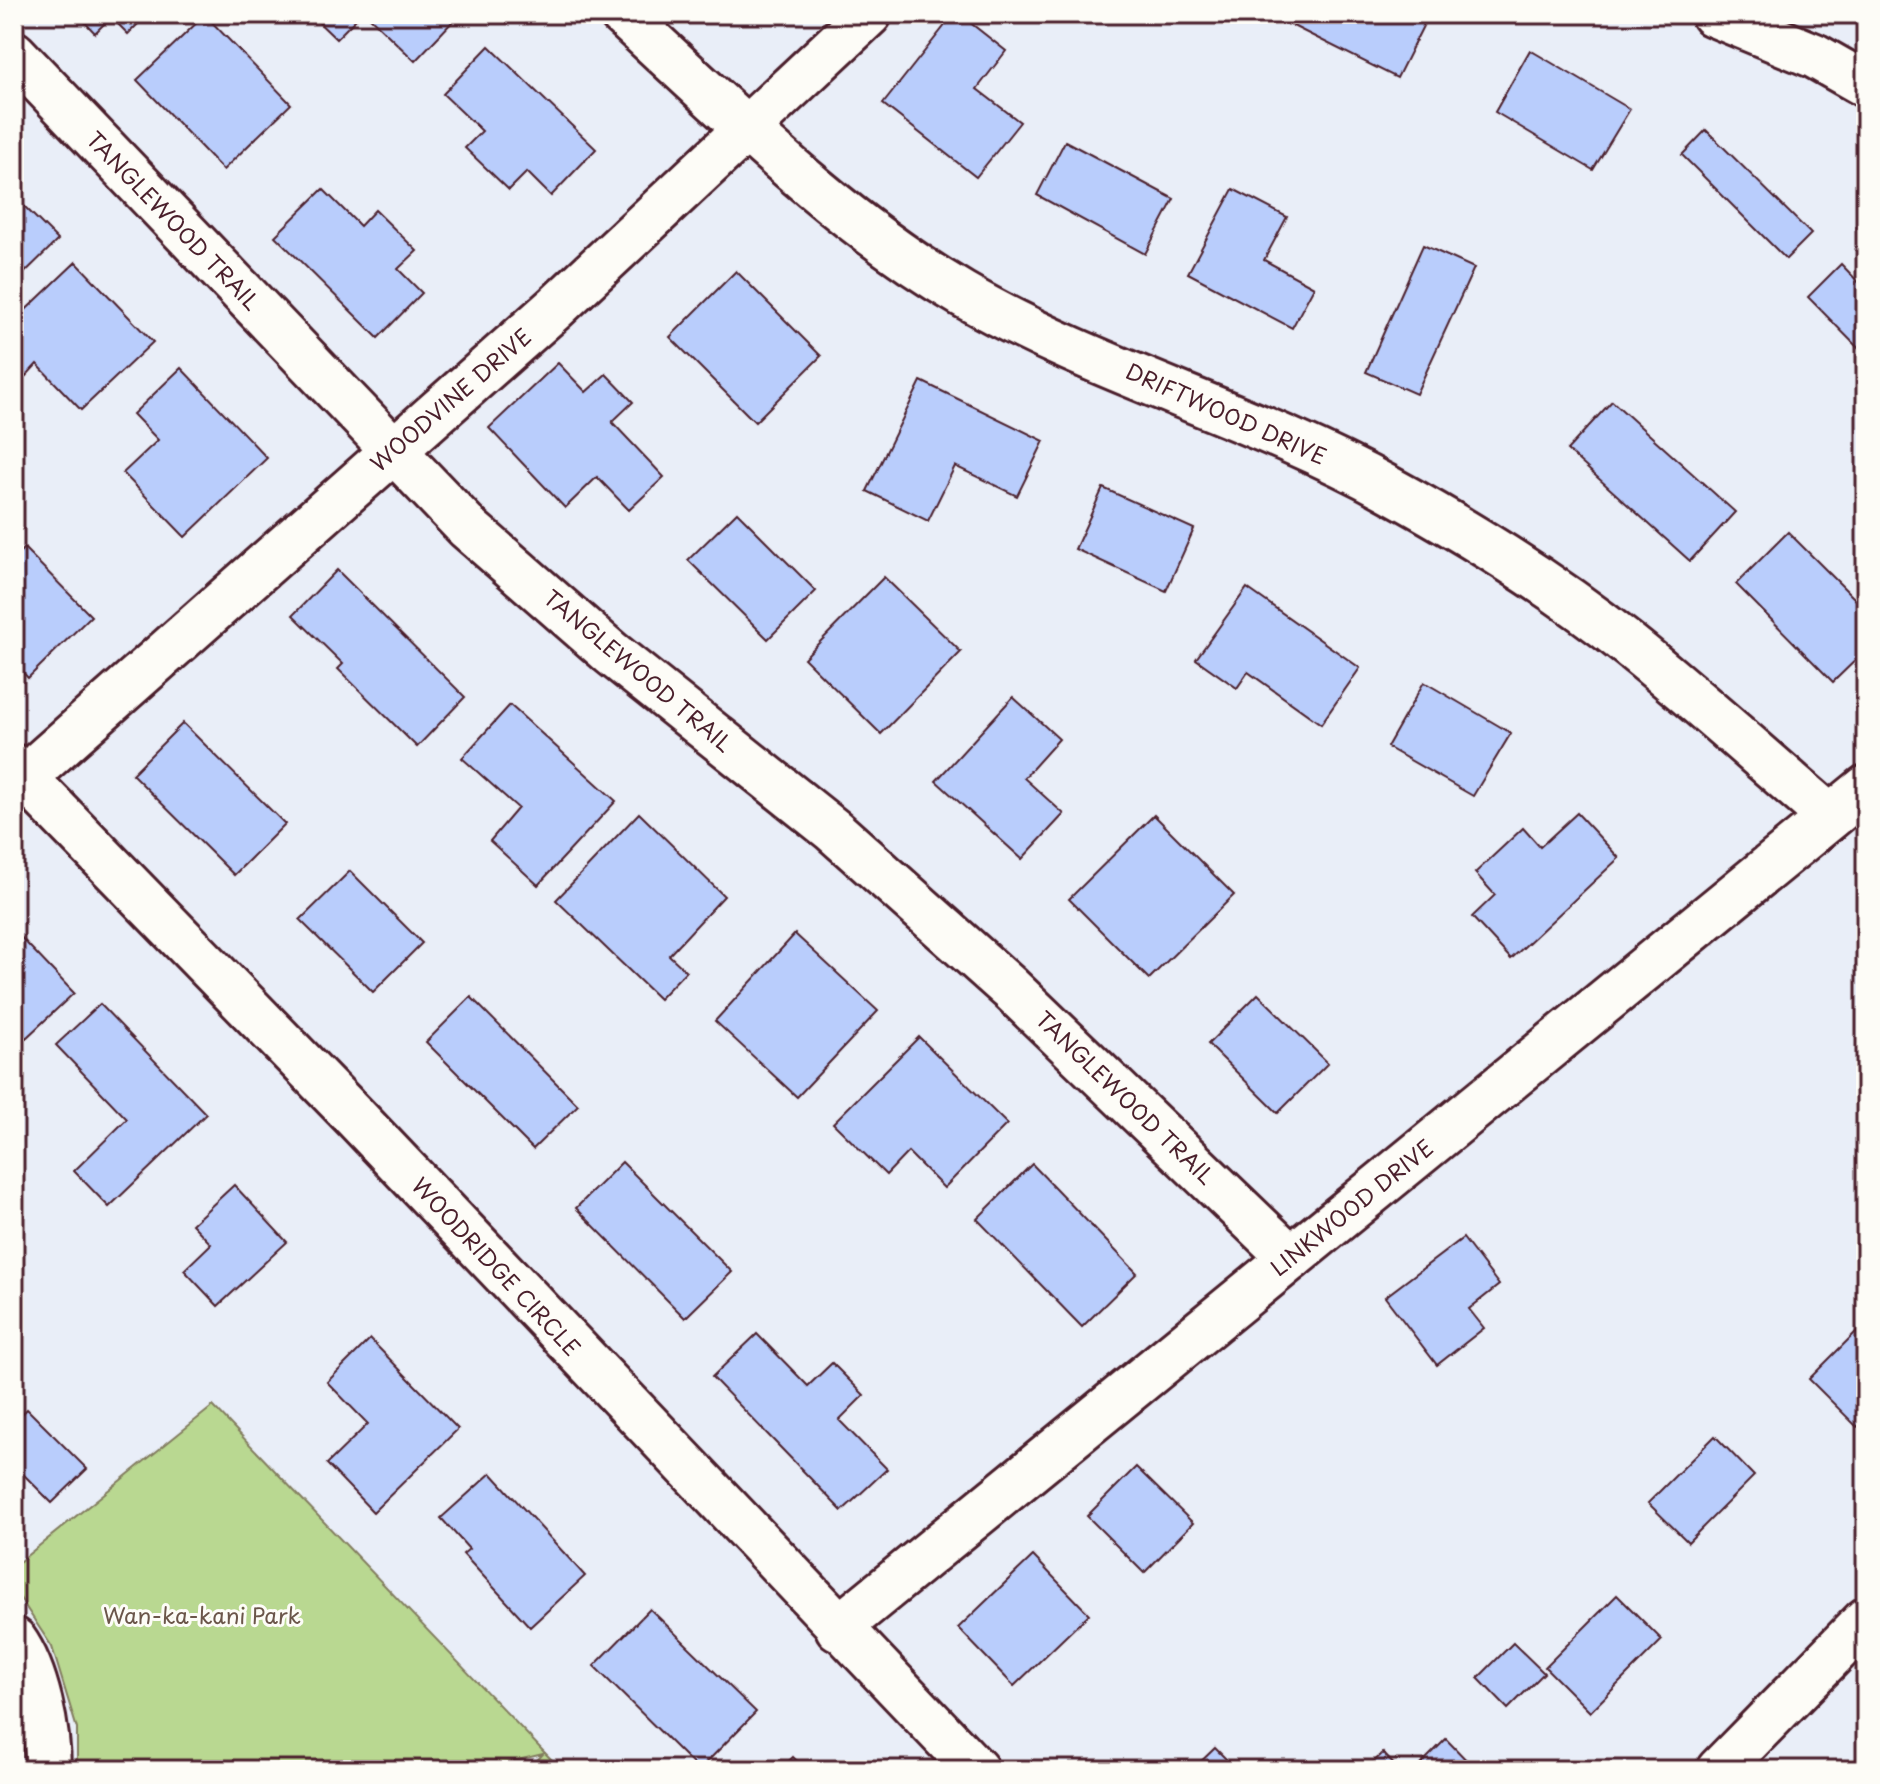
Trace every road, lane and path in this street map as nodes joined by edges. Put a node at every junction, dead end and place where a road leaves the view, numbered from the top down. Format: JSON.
{"nodes":[{"id":1,"x":622,"y":14,"type":"edge"},
{"id":2,"x":869,"y":14,"type":"edge"},
{"id":3,"x":1713,"y":14,"type":"edge"},
{"id":4,"x":14,"y":54,"type":"edge"},
{"id":5,"x":1866,"y":85,"type":"edge"},
{"id":6,"x":747,"y":128,"type":"junction"},
{"id":7,"x":393,"y":451,"type":"junction"},
{"id":8,"x":19,"y":772,"type":"edge"},
{"id":9,"x":1866,"y":788,"type":"edge"},
{"id":10,"x":1830,"y":817,"type":"junction"},
{"id":11,"x":1291,"y":1258,"type":"junction"},
{"id":12,"x":1866,"y":1620,"type":"edge"},
{"id":13,"x":838,"y":1628,"type":"junction"},
{"id":14,"x":14,"y":1640,"type":"edge"},
{"id":15,"x":48,"y":1770,"type":"edge"},
{"id":16,"x":976,"y":1770,"type":"edge"},
{"id":17,"x":1719,"y":1770,"type":"edge"}],
"edges":[{"from":1,"to":6,"type":"street","name":"DRIFTWOOD DRIVE"},
{"from":2,"to":6,"type":"street","name":"WOODVINE DRIVE"},
{"from":3,"to":5,"type":"street"},
{"from":4,"to":7,"type":"street","name":"TANGLEWOOD TRAIL"},
{"from":6,"to":7,"type":"street","name":"WOODVINE DRIVE"},
{"from":6,"to":10,"type":"street","name":"DRIFTWOOD DRIVE"},
{"from":7,"to":8,"type":"street","name":"WOODVINE DRIVE"},
{"from":7,"to":11,"type":"street","name":"TANGLEWOOD TRAIL"},
{"from":8,"to":13,"type":"street","name":"WOODRIDGE CIRCLE"},
{"from":9,"to":10,"type":"street","name":"LINKWOOD DRIVE"},
{"from":10,"to":11,"type":"street","name":"LINKWOOD DRIVE"},
{"from":11,"to":13,"type":"street","name":"LINKWOOD DRIVE"},
{"from":12,"to":17,"type":"street"},
{"from":13,"to":16,"type":"street","name":"WOODRIDGE CIRCLE"},
{"from":14,"to":15,"type":"street"}]}
